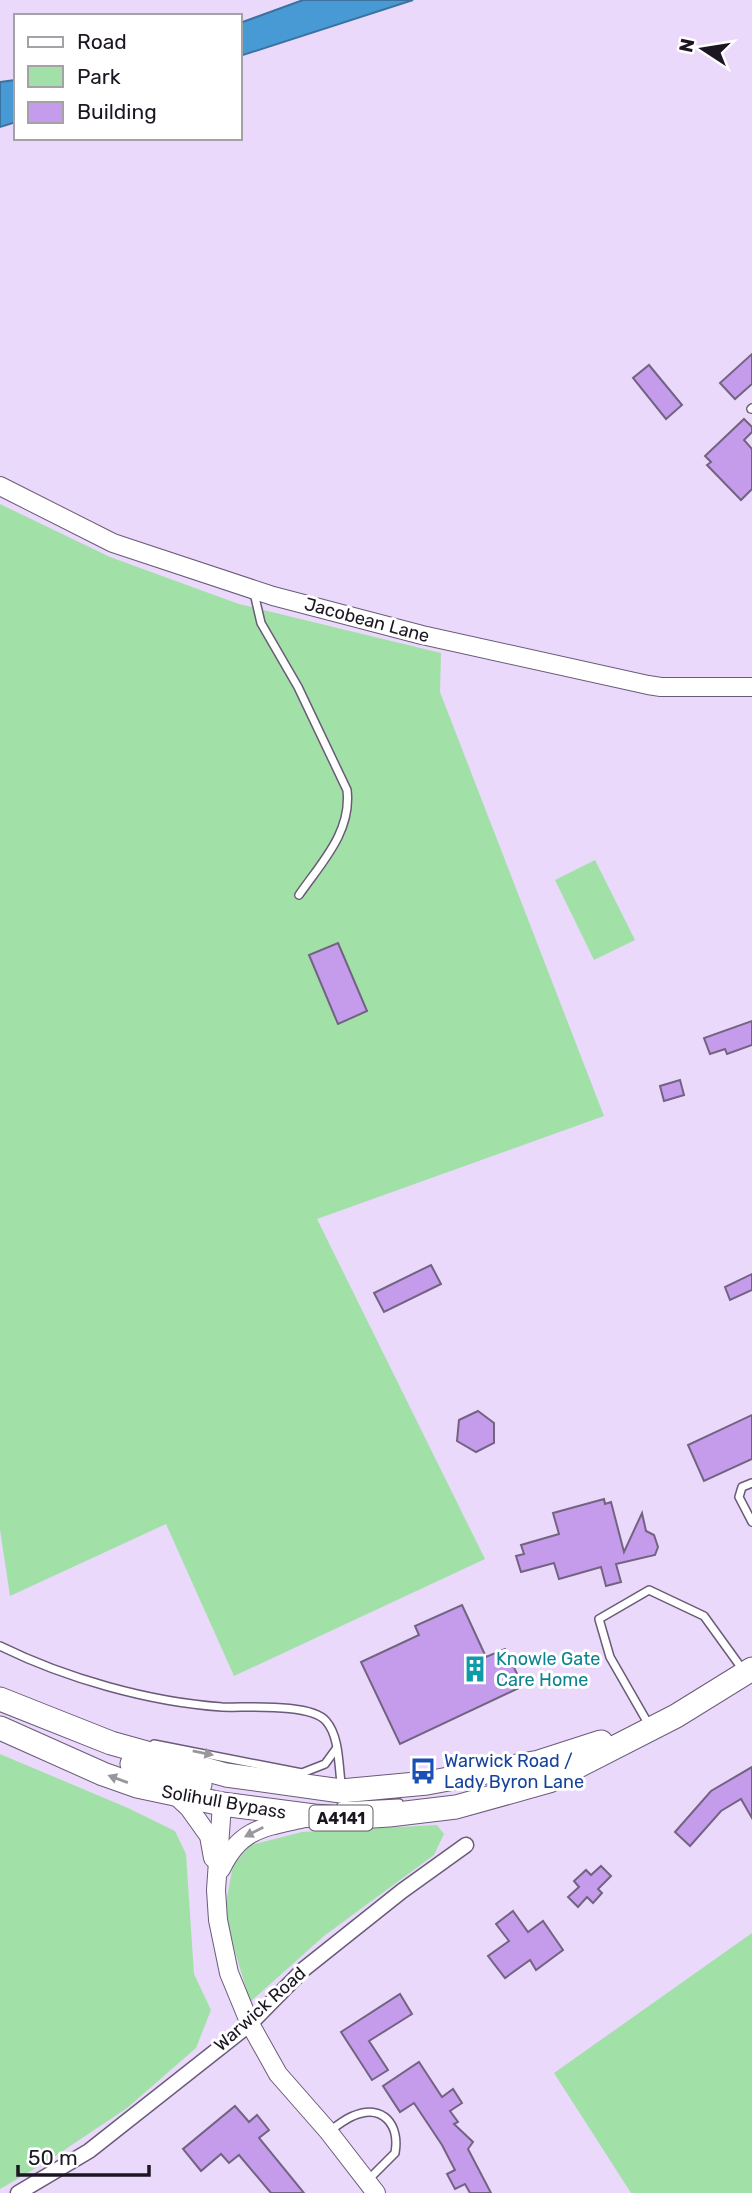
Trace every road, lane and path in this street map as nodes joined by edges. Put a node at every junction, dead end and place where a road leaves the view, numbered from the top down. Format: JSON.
{"nodes":[{"id":1,"x":0,"y":486,"type":"edge"},
{"id":2,"x":253,"y":589,"type":"junction"},
{"id":3,"x":752,"y":687,"type":"edge"},
{"id":4,"x":299,"y":895,"type":"dead end"},
{"id":5,"x":752,"y":1483,"type":"edge"},
{"id":6,"x":752,"y":1521,"type":"edge"},
{"id":7,"x":0,"y":1646,"type":"edge"},
{"id":8,"x":749,"y":1671,"type":"edge"},
{"id":9,"x":0,"y":1699,"type":"edge"},
{"id":10,"x":40,"y":1715,"type":"junction"},
{"id":11,"x":676,"y":1716,"type":"junction"},
{"id":12,"x":649,"y":1725,"type":"junction"},
{"id":13,"x":0,"y":1728,"type":"edge"},
{"id":14,"x":111,"y":1743,"type":"junction"},
{"id":15,"x":336,"y":1749,"type":"junction"},
{"id":16,"x":174,"y":1794,"type":"junction"},
{"id":17,"x":343,"y":1797,"type":"junction"},
{"id":18,"x":401,"y":1803,"type":"dead end"},
{"id":19,"x":222,"y":1804,"type":"junction"},
{"id":20,"x":415,"y":1804,"type":"dead end"},
{"id":21,"x":456,"y":1807,"type":"junction"},
{"id":22,"x":317,"y":1816,"type":"junction"},
{"id":23,"x":466,"y":1845,"type":"dead end"},
{"id":24,"x":217,"y":1879,"type":"junction"},
{"id":25,"x":250,"y":2024,"type":"junction"},
{"id":26,"x":328,"y":2131,"type":"junction"},
{"id":27,"x":371,"y":2187,"type":"edge"},
{"id":28,"x":18,"y":2193,"type":"edge"}],
"edges":[{"from":1,"to":2,"type":"street","name":"Jacobean Lane"},
{"from":2,"to":3,"type":"street","name":"Jacobean Lane"},
{"from":2,"to":4,"type":"lane"},
{"from":5,"to":6,"type":"lane"},
{"from":7,"to":15,"type":"lane"},
{"from":8,"to":11,"type":"main road","number":"A4141"},
{"from":8,"to":12,"type":"lane"},
{"from":9,"to":10,"type":"main road","number":"A4141"},
{"from":10,"to":14,"type":"main road","number":"A4141"},
{"from":10,"to":19,"type":"main road"},
{"from":11,"to":12,"type":"main road","name":"Solihull Bypass","number":"A4141"},
{"from":11,"to":21,"type":"main road","name":"Solihull Bypass","number":"A4141"},
{"from":12,"to":17,"type":"main road","name":"Solihull Bypass","number":"A4141"},
{"from":16,"to":13,"type":"main road","name":"Solihull Bypass","number":"A4141","one_way":true},
{"from":14,"to":15,"type":"lane","one_way":true},
{"from":14,"to":17,"type":"main road","name":"Solihull Bypass","number":"A4141"},
{"from":15,"to":17,"type":"lane"},
{"from":16,"to":19,"type":"main road","name":"Solihull Bypass","number":"A4141"},
{"from":16,"to":24,"type":"street"},
{"from":17,"to":18,"type":"lane"},
{"from":17,"to":22,"type":"lane"},
{"from":19,"to":22,"type":"main road","name":"Solihull Bypass","number":"A4141"},
{"from":19,"to":24,"type":"street"},
{"from":20,"to":21,"type":"lane"},
{"from":21,"to":22,"type":"main road","name":"Solihull Bypass","number":"A4141"},
{"from":22,"to":24,"type":"street","one_way":true},
{"from":23,"to":25,"type":"street","name":"Warwick Road"},
{"from":24,"to":25,"type":"street"},
{"from":25,"to":26,"type":"street"},
{"from":25,"to":28,"type":"street","name":"Warwick Road"},
{"from":26,"to":27,"type":"street"},
{"from":26,"to":27,"type":"lane"}]}
